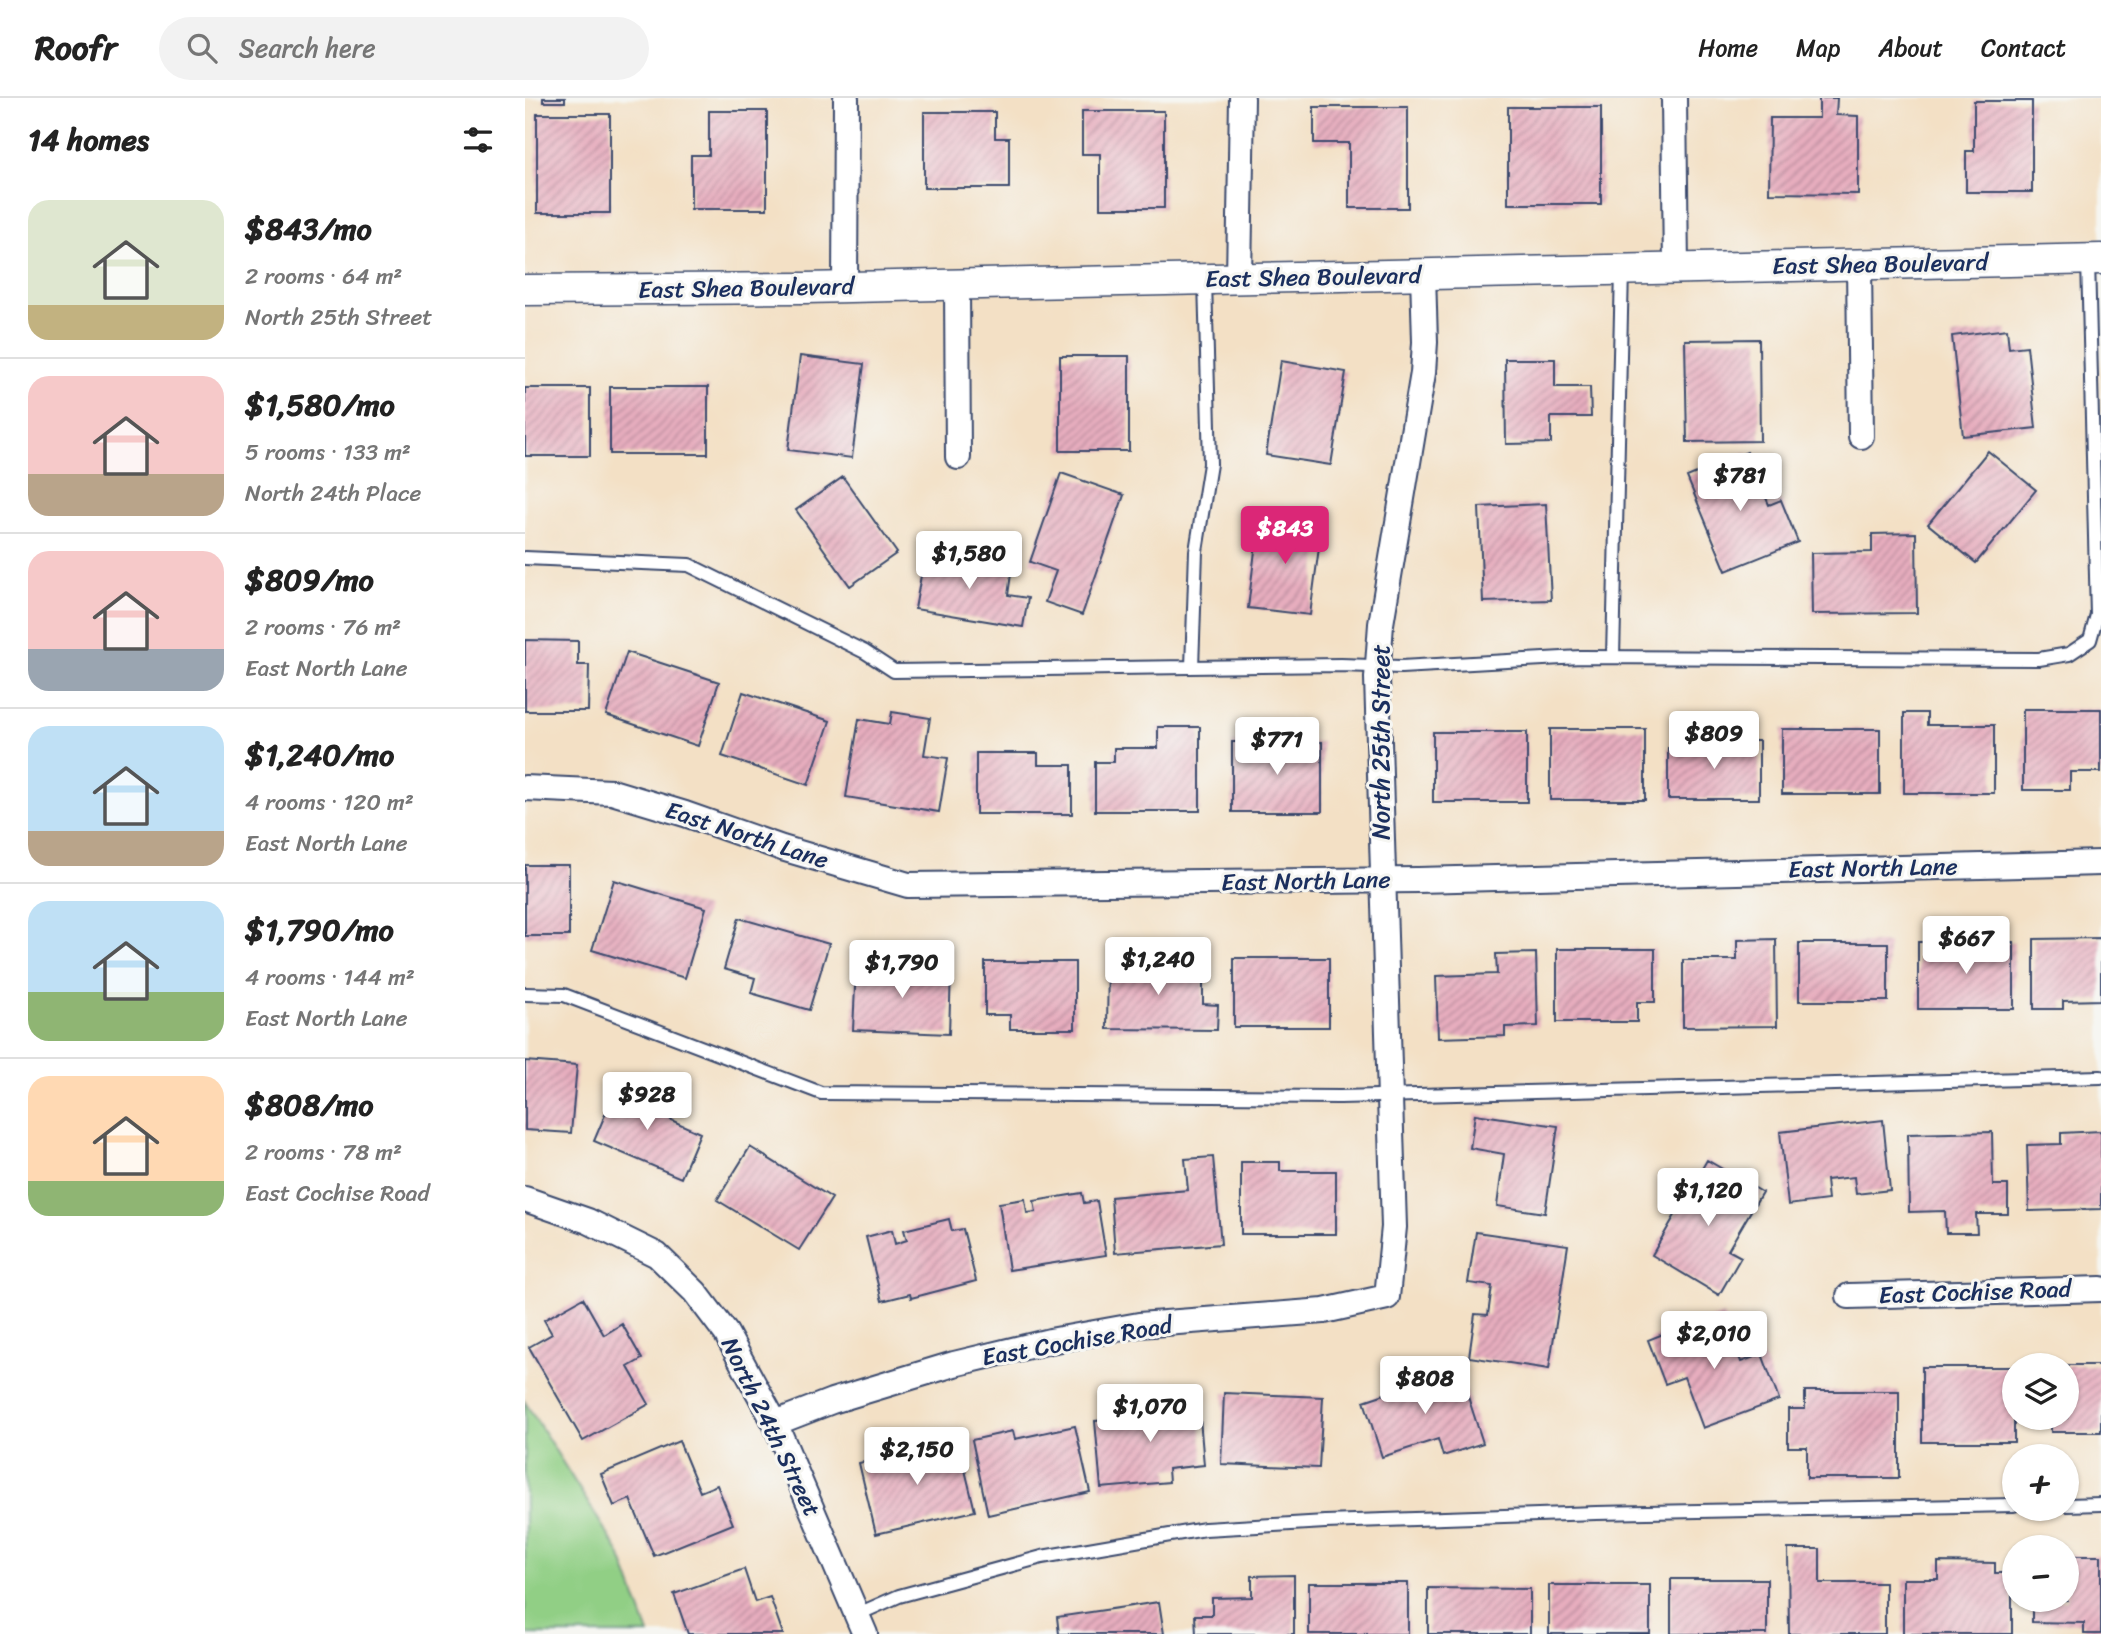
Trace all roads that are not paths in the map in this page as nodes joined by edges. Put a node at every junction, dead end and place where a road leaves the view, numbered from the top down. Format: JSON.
{"nodes":[{"id":1,"x":846,"y":98,"type":"edge"},
{"id":2,"x":1242,"y":98,"type":"edge"},
{"id":3,"x":1674,"y":98,"type":"edge"},
{"id":4,"x":2095,"y":259,"type":"edge"},
{"id":5,"x":1859,"y":265,"type":"junction"},
{"id":6,"x":1675,"y":269,"type":"junction"},
{"id":7,"x":1622,"y":270,"type":"junction"},
{"id":8,"x":1423,"y":274,"type":"junction"},
{"id":9,"x":1240,"y":278,"type":"junction"},
{"id":10,"x":1205,"y":279,"type":"junction"},
{"id":11,"x":957,"y":285,"type":"junction"},
{"id":12,"x":845,"y":287,"type":"junction"},
{"id":13,"x":525,"y":290,"type":"edge"},
{"id":14,"x":1861,"y":436,"type":"dead end"},
{"id":15,"x":958,"y":457,"type":"dead end"},
{"id":16,"x":525,"y":558,"type":"edge"},
{"id":17,"x":1613,"y":657,"type":"junction"},
{"id":18,"x":1378,"y":666,"type":"junction"},
{"id":19,"x":1192,"y":667,"type":"junction"},
{"id":20,"x":525,"y":788,"type":"edge"},
{"id":21,"x":2101,"y":863,"type":"edge"},
{"id":22,"x":1382,"y":880,"type":"junction"},
{"id":23,"x":525,"y":994,"type":"edge"},
{"id":24,"x":2101,"y":1077,"type":"edge"},
{"id":25,"x":1390,"y":1096,"type":"junction"},
{"id":26,"x":525,"y":1199,"type":"edge"},
{"id":27,"x":2101,"y":1289,"type":"edge"},
{"id":28,"x":1849,"y":1296,"type":"dead end"},
{"id":29,"x":1387,"y":1297,"type":"joint"},
{"id":30,"x":775,"y":1423,"type":"junction"},
{"id":31,"x":2079,"y":1504,"type":"edge"},
{"id":32,"x":2101,"y":1504,"type":"edge"},
{"id":33,"x":2002,"y":1506,"type":"edge"},
{"id":34,"x":861,"y":1624,"type":"edge"}],
"edges":[{"from":1,"to":12,"type":"street"},
{"from":2,"to":9,"type":"street"},
{"from":3,"to":6,"type":"street"},
{"from":4,"to":5,"type":"street","name":"East Shea Boulevard"},
{"from":4,"to":17,"type":"lane"},
{"from":5,"to":6,"type":"street","name":"East Shea Boulevard"},
{"from":5,"to":14,"type":"street"},
{"from":6,"to":7,"type":"street","name":"East Shea Boulevard"},
{"from":7,"to":8,"type":"street","name":"East Shea Boulevard"},
{"from":7,"to":17,"type":"lane"},
{"from":8,"to":9,"type":"street","name":"East Shea Boulevard"},
{"from":8,"to":18,"type":"street","name":"North 25th Street"},
{"from":9,"to":10,"type":"street","name":"East Shea Boulevard"},
{"from":10,"to":11,"type":"street","name":"East Shea Boulevard"},
{"from":10,"to":19,"type":"lane"},
{"from":11,"to":12,"type":"street","name":"East Shea Boulevard"},
{"from":11,"to":15,"type":"street"},
{"from":12,"to":13,"type":"street","name":"East Shea Boulevard"},
{"from":16,"to":19,"type":"lane"},
{"from":17,"to":18,"type":"lane"},
{"from":18,"to":19,"type":"lane"},
{"from":18,"to":22,"type":"street","name":"North 25th Street"},
{"from":20,"to":22,"type":"street","name":"East North Lane"},
{"from":21,"to":22,"type":"street","name":"East North Lane"},
{"from":22,"to":25,"type":"street","name":"North 25th Street"},
{"from":23,"to":25,"type":"lane"},
{"from":24,"to":25,"type":"lane"},
{"from":25,"to":29,"type":"street","name":"North 25th Street"},
{"from":26,"to":30,"type":"street","name":"North 24th Street"},
{"from":27,"to":28,"type":"street","name":"East Cochise Road"},
{"from":29,"to":30,"type":"street","name":"East Cochise Road"},
{"from":30,"to":34,"type":"street","name":"North 24th Street"},
{"from":31,"to":32,"type":"lane"},
{"from":33,"to":34,"type":"lane"}]}
